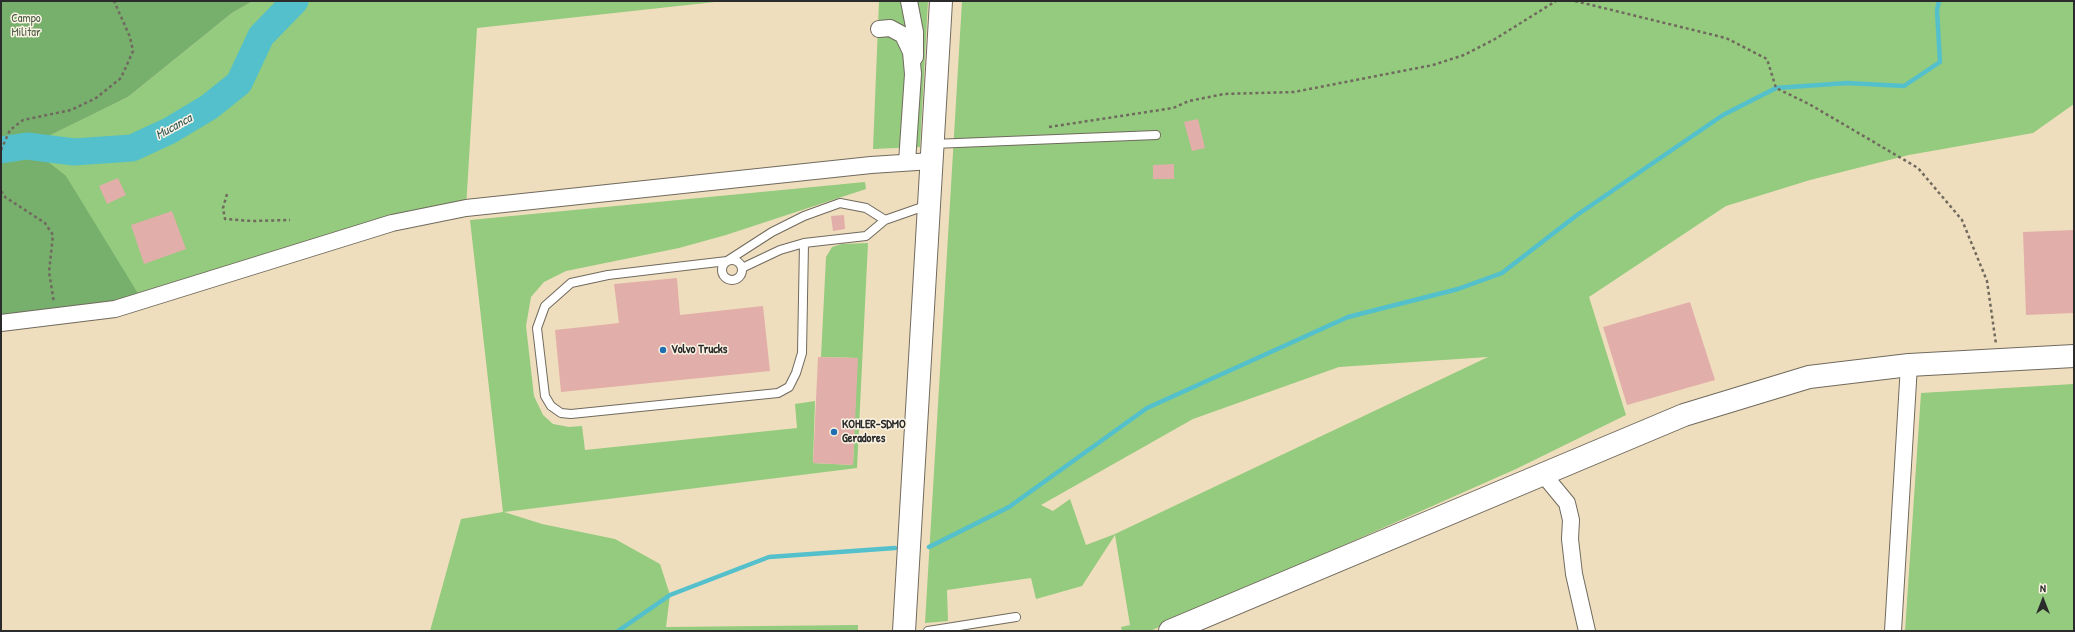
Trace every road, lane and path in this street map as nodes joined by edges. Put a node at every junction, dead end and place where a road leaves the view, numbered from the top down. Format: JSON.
{"nodes":[{"id":1,"x":114,"y":1,"type":"edge"},
{"id":2,"x":909,"y":1,"type":"edge"},
{"id":3,"x":941,"y":1,"type":"edge"},
{"id":4,"x":1556,"y":1,"type":"edge"},
{"id":5,"x":1575,"y":1,"type":"edge"},
{"id":6,"x":878,"y":29,"type":"dead end"},
{"id":7,"x":913,"y":74,"type":"junction"},
{"id":8,"x":1045,"y":129,"type":"dead end"},
{"id":9,"x":1156,"y":135,"type":"dead end"},
{"id":10,"x":1,"y":150,"type":"edge"},
{"id":11,"x":932,"y":152,"type":"junction"},
{"id":12,"x":907,"y":162,"type":"junction"},
{"id":13,"x":1,"y":191,"type":"edge"},
{"id":14,"x":227,"y":194,"type":"dead end"},
{"id":15,"x":929,"y":204,"type":"junction"},
{"id":16,"x":290,"y":220,"type":"dead end"},
{"id":17,"x":885,"y":220,"type":"junction"},
{"id":18,"x":804,"y":243,"type":"junction"},
{"id":19,"x":727,"y":261,"type":"junction"},
{"id":20,"x":742,"y":268,"type":"junction"},
{"id":21,"x":56,"y":317,"type":"junction"},
{"id":22,"x":1,"y":323,"type":"edge"},
{"id":23,"x":2074,"y":356,"type":"edge"},
{"id":24,"x":1998,"y":360,"type":"junction"},
{"id":25,"x":1909,"y":365,"type":"junction"},
{"id":26,"x":1543,"y":474,"type":"junction"},
{"id":27,"x":1016,"y":617,"type":"dead end"},
{"id":28,"x":904,"y":631,"type":"edge"},
{"id":29,"x":928,"y":631,"type":"edge"},
{"id":30,"x":1170,"y":631,"type":"edge"},
{"id":31,"x":1587,"y":631,"type":"edge"},
{"id":32,"x":1893,"y":631,"type":"edge"}],
"edges":[{"from":1,"to":10,"type":"path"},
{"from":2,"to":7,"type":"street"},
{"from":3,"to":11,"type":"street"},
{"from":4,"to":8,"type":"path"},
{"from":5,"to":24,"type":"path"},
{"from":6,"to":7,"type":"street"},
{"from":7,"to":12,"type":"street"},
{"from":9,"to":11,"type":"lane"},
{"from":11,"to":12,"type":"street"},
{"from":11,"to":15,"type":"street"},
{"from":12,"to":21,"type":"street"},
{"from":13,"to":21,"type":"path"},
{"from":14,"to":16,"type":"path"},
{"from":15,"to":17,"type":"lane"},
{"from":15,"to":28,"type":"street"},
{"from":17,"to":18,"type":"lane"},
{"from":17,"to":19,"type":"lane"},
{"from":18,"to":19,"type":"lane"},
{"from":18,"to":20,"type":"lane"},
{"from":19,"to":20,"type":"lane"},
{"from":19,"to":20,"type":"lane"},
{"from":21,"to":22,"type":"street"},
{"from":23,"to":24,"type":"street"},
{"from":24,"to":25,"type":"street"},
{"from":25,"to":26,"type":"street"},
{"from":25,"to":32,"type":"street"},
{"from":26,"to":30,"type":"street"},
{"from":26,"to":31,"type":"street"},
{"from":27,"to":29,"type":"lane"}]}
